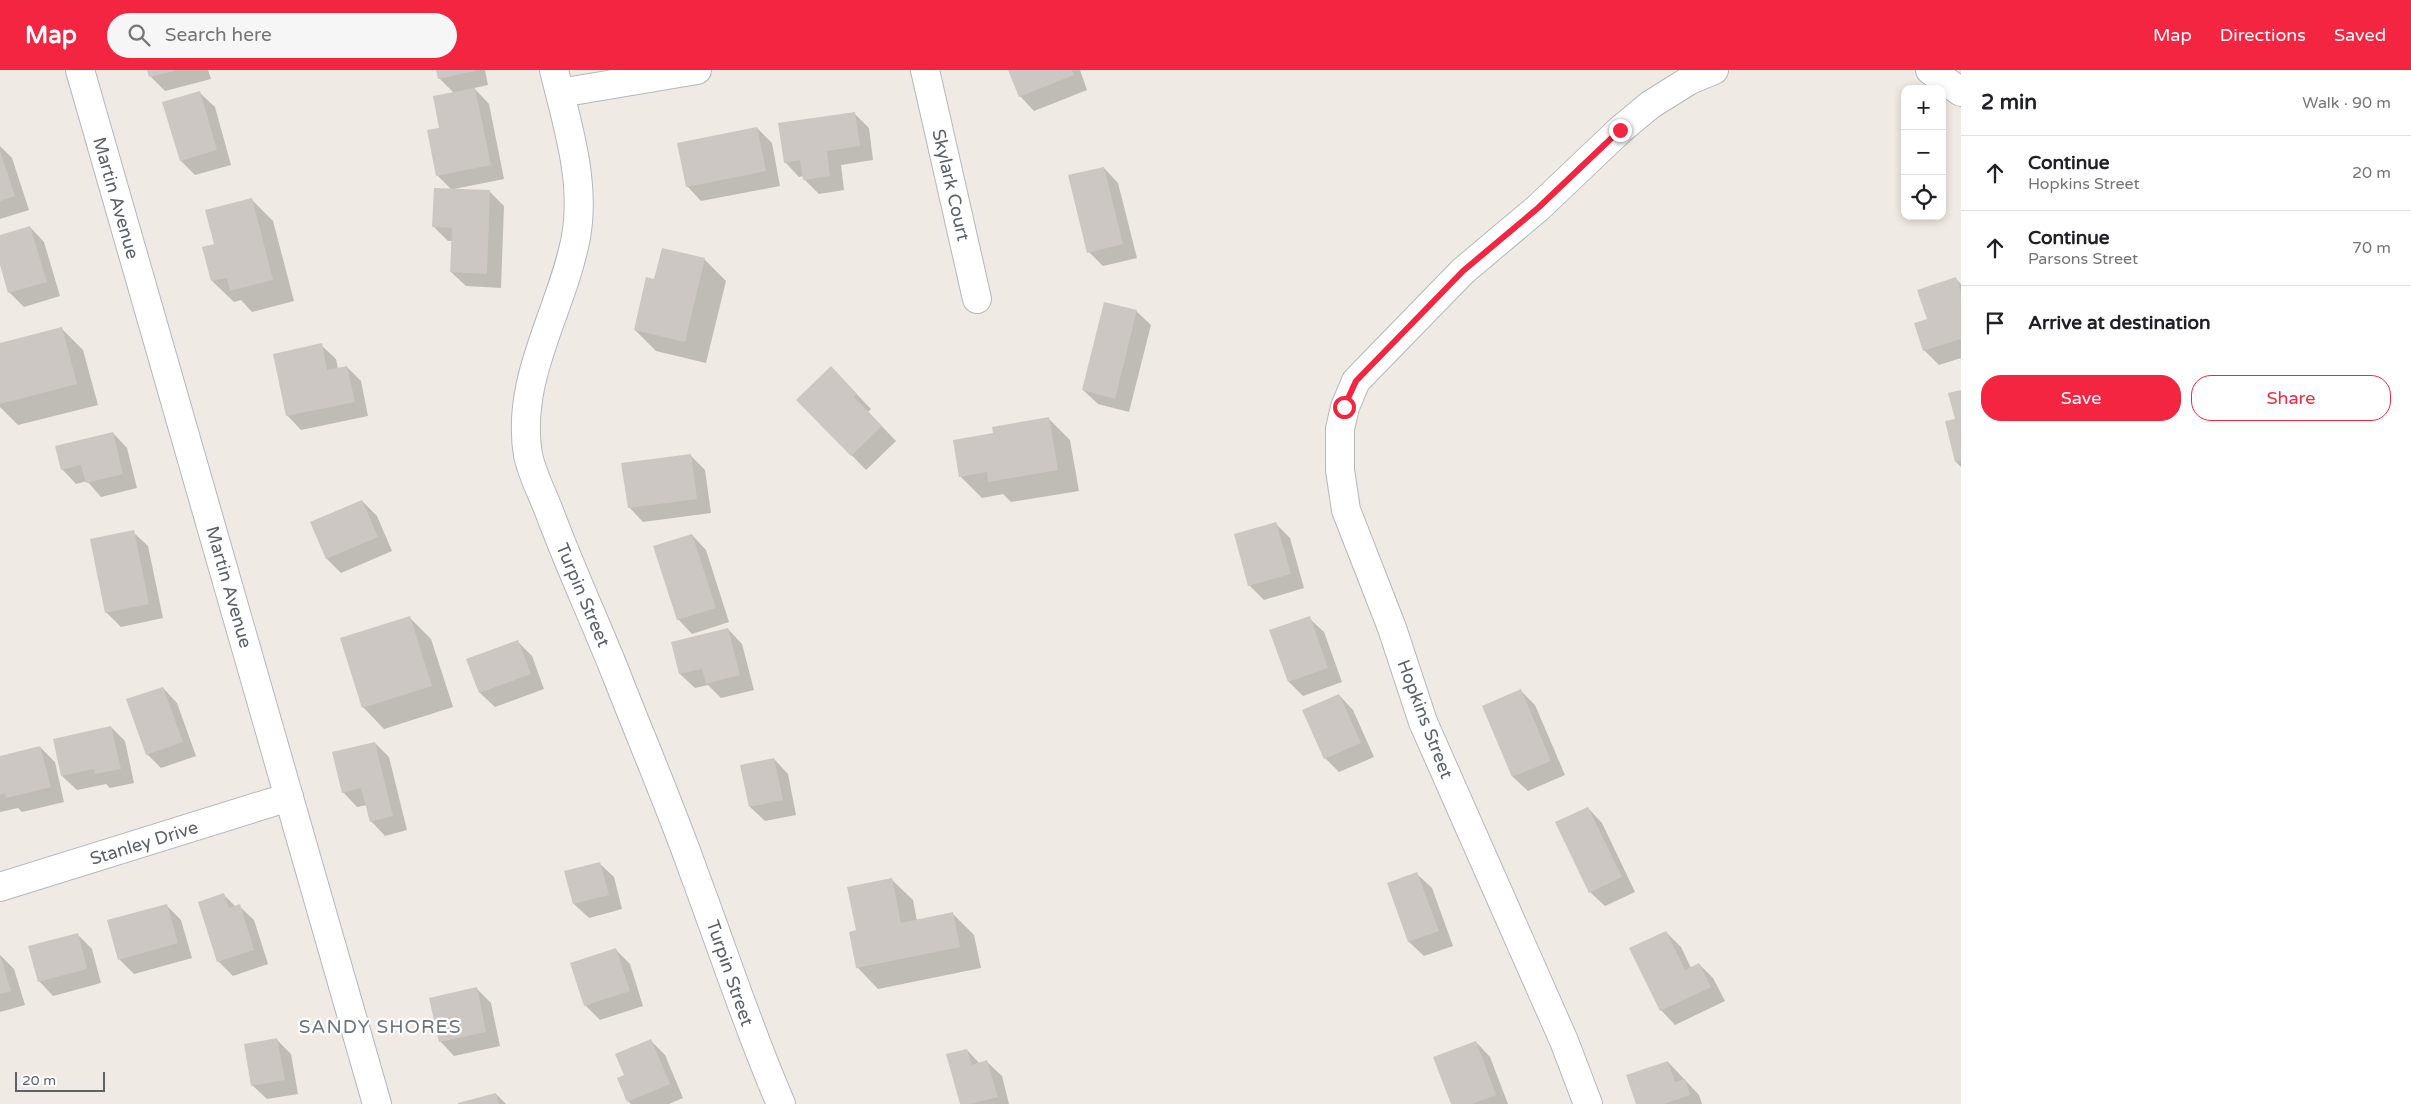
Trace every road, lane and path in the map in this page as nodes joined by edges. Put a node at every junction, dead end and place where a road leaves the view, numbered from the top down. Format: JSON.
{"nodes":[{"id":1,"x":80,"y":70,"type":"edge"},
{"id":2,"x":697,"y":70,"type":"edge"},
{"id":3,"x":926,"y":70,"type":"edge"},
{"id":4,"x":1714,"y":70,"type":"edge"},
{"id":5,"x":1930,"y":70,"type":"edge"},
{"id":6,"x":557,"y":82,"type":"edge"},
{"id":7,"x":1961,"y":92,"type":"edge"},
{"id":8,"x":977,"y":299,"type":"dead end"},
{"id":9,"x":289,"y":797,"type":"junction"},
{"id":10,"x":0,"y":887,"type":"edge"},
{"id":11,"x":377,"y":1104,"type":"edge"},
{"id":12,"x":781,"y":1104,"type":"edge"},
{"id":13,"x":1588,"y":1104,"type":"edge"}],
"edges":[{"from":1,"to":9,"type":"street","name":"Martin Avenue"},
{"from":2,"to":6,"type":"street"},
{"from":3,"to":8,"type":"street","name":"Skylark Court"},
{"from":4,"to":13,"type":"street","name":"Hopkins Street"},
{"from":5,"to":7,"type":"street"},
{"from":6,"to":12,"type":"street","name":"Turpin Street"},
{"from":9,"to":10,"type":"street","name":"Stanley Drive"},
{"from":9,"to":11,"type":"street","name":"Martin Avenue"}]}
